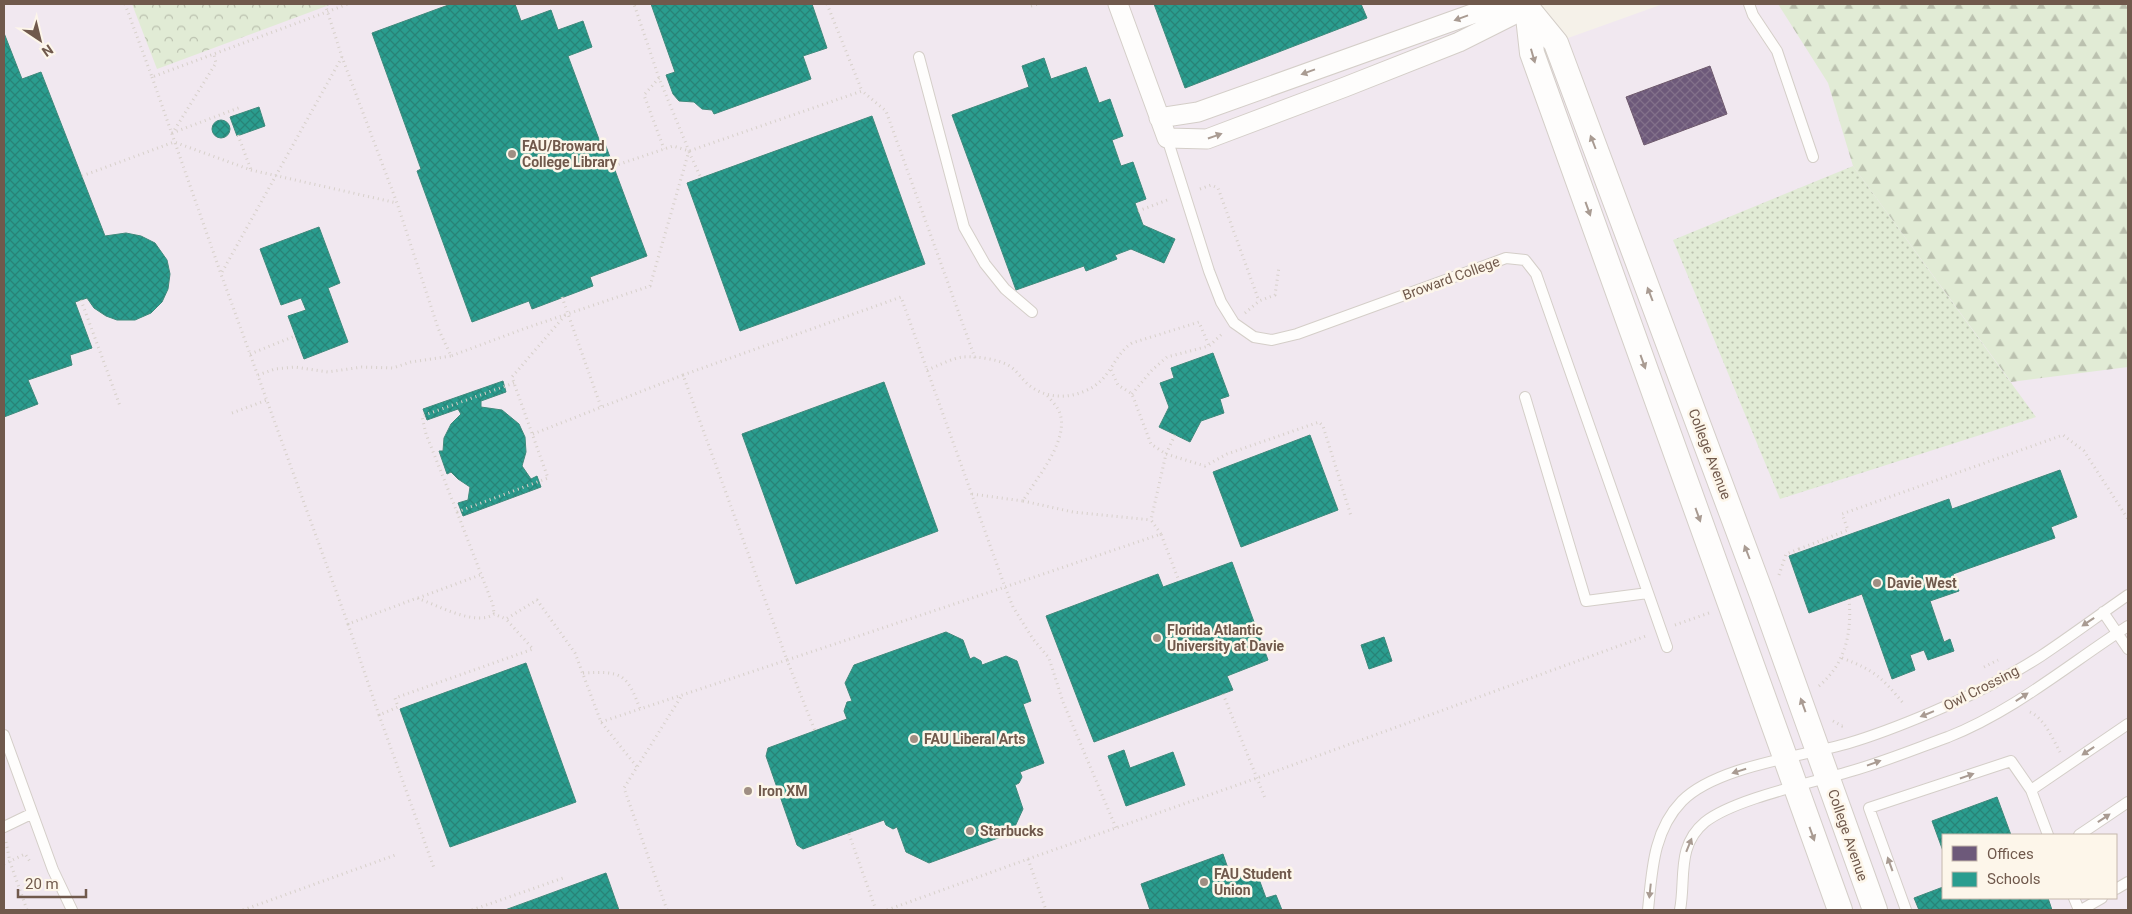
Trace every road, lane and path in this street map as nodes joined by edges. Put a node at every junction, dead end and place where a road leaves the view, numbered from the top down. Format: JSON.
{"nodes":[{"id":1,"x":125,"y":4,"type":"edge"},
{"id":2,"x":325,"y":4,"type":"edge"},
{"id":3,"x":348,"y":4,"type":"edge"},
{"id":4,"x":634,"y":4,"type":"edge"},
{"id":5,"x":827,"y":4,"type":"edge"},
{"id":6,"x":1038,"y":4,"type":"edge"},
{"id":7,"x":1118,"y":4,"type":"edge"},
{"id":8,"x":1749,"y":4,"type":"edge"},
{"id":9,"x":1529,"y":5,"type":"edge"},
{"id":10,"x":1031,"y":6,"type":"dead end"},
{"id":11,"x":328,"y":11,"type":"junction"},
{"id":12,"x":214,"y":54,"type":"junction"},
{"id":13,"x":919,"y":56,"type":"dead end"},
{"id":14,"x":342,"y":57,"type":"junction"},
{"id":15,"x":152,"y":77,"type":"junction"},
{"id":16,"x":659,"y":78,"type":"junction"},
{"id":17,"x":862,"y":91,"type":"junction"},
{"id":18,"x":242,"y":107,"type":"dead end"},
{"id":19,"x":1159,"y":118,"type":"junction"},
{"id":20,"x":172,"y":133,"type":"junction"},
{"id":21,"x":238,"y":135,"type":"dead end"},
{"id":22,"x":1166,"y":138,"type":"junction"},
{"id":23,"x":174,"y":142,"type":"junction"},
{"id":24,"x":664,"y":148,"type":"junction"},
{"id":25,"x":689,"y":151,"type":"junction"},
{"id":26,"x":1813,"y":157,"type":"dead end"},
{"id":27,"x":614,"y":166,"type":"dead end"},
{"id":28,"x":251,"y":170,"type":"junction"},
{"id":29,"x":82,"y":176,"type":"dead end"},
{"id":30,"x":275,"y":176,"type":"junction"},
{"id":31,"x":701,"y":178,"type":"dead end"},
{"id":32,"x":1218,"y":188,"type":"dead end"},
{"id":33,"x":397,"y":204,"type":"junction"},
{"id":34,"x":1279,"y":267,"type":"dead end"},
{"id":35,"x":221,"y":274,"type":"junction"},
{"id":36,"x":562,"y":297,"type":"dead end"},
{"id":37,"x":81,"y":300,"type":"dead end"},
{"id":38,"x":1259,"y":301,"type":"junction"},
{"id":39,"x":1032,"y":312,"type":"dead end"},
{"id":40,"x":568,"y":313,"type":"junction"},
{"id":41,"x":1234,"y":323,"type":"junction"},
{"id":42,"x":295,"y":336,"type":"dead end"},
{"id":43,"x":1209,"y":346,"type":"junction"},
{"id":44,"x":250,"y":354,"type":"junction"},
{"id":45,"x":451,"y":356,"type":"junction"},
{"id":46,"x":975,"y":358,"type":"junction"},
{"id":47,"x":927,"y":370,"type":"junction"},
{"id":48,"x":1111,"y":370,"type":"junction"},
{"id":49,"x":682,"y":374,"type":"junction"},
{"id":50,"x":258,"y":375,"type":"junction"},
{"id":51,"x":514,"y":383,"type":"junction"},
{"id":52,"x":1045,"y":393,"type":"junction"},
{"id":53,"x":1132,"y":394,"type":"junction"},
{"id":54,"x":1525,"y":397,"type":"dead end"},
{"id":55,"x":267,"y":400,"type":"junction"},
{"id":56,"x":120,"y":406,"type":"dead end"},
{"id":57,"x":601,"y":407,"type":"junction"},
{"id":58,"x":232,"y":413,"type":"dead end"},
{"id":59,"x":533,"y":434,"type":"junction"},
{"id":60,"x":1175,"y":435,"type":"dead end"},
{"id":61,"x":1166,"y":454,"type":"junction"},
{"id":62,"x":972,"y":494,"type":"junction"},
{"id":63,"x":1022,"y":501,"type":"junction"},
{"id":64,"x":457,"y":512,"type":"junction"},
{"id":65,"x":1351,"y":516,"type":"dead end"},
{"id":66,"x":2128,"y":519,"type":"edge"},
{"id":67,"x":1151,"y":520,"type":"junction"},
{"id":68,"x":1161,"y":534,"type":"junction"},
{"id":69,"x":480,"y":575,"type":"junction"},
{"id":70,"x":1778,"y":577,"type":"dead end"},
{"id":71,"x":1179,"y":581,"type":"dead end"},
{"id":72,"x":1005,"y":587,"type":"junction"},
{"id":73,"x":1648,"y":593,"type":"junction"},
{"id":74,"x":2128,"y":595,"type":"edge"},
{"id":75,"x":418,"y":598,"type":"junction"},
{"id":76,"x":1849,"y":599,"type":"dead end"},
{"id":77,"x":2103,"y":612,"type":"junction"},
{"id":78,"x":1710,"y":613,"type":"dead end"},
{"id":79,"x":494,"y":614,"type":"junction"},
{"id":80,"x":506,"y":619,"type":"junction"},
{"id":81,"x":348,"y":624,"type":"junction"},
{"id":82,"x":2128,"y":626,"type":"edge"},
{"id":83,"x":1661,"y":630,"type":"junction"},
{"id":84,"x":2117,"y":633,"type":"junction"},
{"id":85,"x":1667,"y":647,"type":"dead end"},
{"id":86,"x":2128,"y":649,"type":"edge"},
{"id":87,"x":1842,"y":658,"type":"junction"},
{"id":88,"x":2002,"y":658,"type":"dead end"},
{"id":89,"x":787,"y":660,"type":"junction"},
{"id":90,"x":1978,"y":671,"type":"dead end"},
{"id":91,"x":583,"y":673,"type":"junction"},
{"id":92,"x":1813,"y":692,"type":"dead end"},
{"id":93,"x":1223,"y":694,"type":"dead end"},
{"id":94,"x":682,"y":695,"type":"junction"},
{"id":95,"x":1913,"y":701,"type":"dead end"},
{"id":96,"x":1904,"y":704,"type":"junction"},
{"id":97,"x":1895,"y":708,"type":"dead end"},
{"id":98,"x":640,"y":709,"type":"junction"},
{"id":99,"x":379,"y":715,"type":"junction"},
{"id":100,"x":1829,"y":719,"type":"dead end"},
{"id":101,"x":601,"y":722,"type":"junction"},
{"id":102,"x":1850,"y":724,"type":"dead end"},
{"id":103,"x":2128,"y":724,"type":"edge"},
{"id":104,"x":815,"y":731,"type":"dead end"},
{"id":105,"x":4,"y":735,"type":"edge"},
{"id":106,"x":1819,"y":751,"type":"junction"},
{"id":107,"x":1786,"y":759,"type":"junction"},
{"id":108,"x":637,"y":767,"type":"junction"},
{"id":109,"x":1257,"y":778,"type":"junction"},
{"id":110,"x":1828,"y":778,"type":"junction"},
{"id":111,"x":1796,"y":788,"type":"junction"},
{"id":112,"x":2031,"y":790,"type":"junction"},
{"id":113,"x":1265,"y":798,"type":"dead end"},
{"id":114,"x":2128,"y":802,"type":"edge"},
{"id":115,"x":31,"y":814,"type":"junction"},
{"id":116,"x":5,"y":827,"type":"edge"},
{"id":117,"x":1116,"y":828,"type":"junction"},
{"id":118,"x":849,"y":834,"type":"dead end"},
{"id":119,"x":2048,"y":834,"type":"edge"},
{"id":120,"x":2080,"y":834,"type":"edge"},
{"id":121,"x":398,"y":854,"type":"dead end"},
{"id":122,"x":1028,"y":859,"type":"junction"},
{"id":123,"x":10,"y":862,"type":"junction"},
{"id":124,"x":4,"y":864,"type":"edge"},
{"id":125,"x":434,"y":868,"type":"dead end"},
{"id":126,"x":35,"y":869,"type":"dead end"},
{"id":127,"x":566,"y":877,"type":"dead end"},
{"id":128,"x":2128,"y":882,"type":"edge"},
{"id":129,"x":2117,"y":888,"type":"edge"},
{"id":130,"x":2100,"y":899,"type":"edge"},
{"id":131,"x":485,"y":906,"type":"junction"},
{"id":132,"x":27,"y":910,"type":"edge"},
{"id":133,"x":72,"y":910,"type":"edge"},
{"id":134,"x":243,"y":910,"type":"edge"},
{"id":135,"x":472,"y":910,"type":"edge"},
{"id":136,"x":487,"y":910,"type":"edge"},
{"id":137,"x":667,"y":910,"type":"edge"},
{"id":138,"x":876,"y":910,"type":"edge"},
{"id":139,"x":887,"y":910,"type":"edge"},
{"id":140,"x":1046,"y":910,"type":"edge"},
{"id":141,"x":1648,"y":910,"type":"edge"},
{"id":142,"x":1680,"y":910,"type":"edge"},
{"id":143,"x":1840,"y":910,"type":"edge"},
{"id":144,"x":1875,"y":910,"type":"edge"},
{"id":145,"x":1906,"y":910,"type":"edge"},
{"id":146,"x":2080,"y":910,"type":"edge"}],
"edges":[{"from":1,"to":15,"type":"path"},
{"from":2,"to":11,"type":"path"},
{"from":3,"to":11,"type":"path"},
{"from":4,"to":16,"type":"path"},
{"from":5,"to":17,"type":"path"},
{"from":6,"to":10,"type":"path"},
{"from":7,"to":19,"type":"street","name":"Broward College"},
{"from":8,"to":26,"type":"lane"},
{"from":9,"to":19,"type":"street","one_way":true},
{"from":22,"to":9,"type":"street","one_way":true},
{"from":106,"to":9,"type":"street","name":"College Avenue","one_way":true},
{"from":9,"to":107,"type":"street","one_way":true},
{"from":11,"to":12,"type":"path"},
{"from":11,"to":14,"type":"path"},
{"from":12,"to":15,"type":"path"},
{"from":12,"to":20,"type":"path"},
{"from":13,"to":39,"type":"lane"},
{"from":14,"to":30,"type":"path"},
{"from":14,"to":33,"type":"path"},
{"from":15,"to":23,"type":"path"},
{"from":16,"to":24,"type":"path"},
{"from":16,"to":25,"type":"path"},
{"from":17,"to":25,"type":"path"},
{"from":17,"to":46,"type":"path"},
{"from":18,"to":20,"type":"path"},
{"from":19,"to":22,"type":"street","name":"Broward College"},
{"from":20,"to":23,"type":"path"},
{"from":21,"to":28,"type":"path"},
{"from":22,"to":41,"type":"lane","name":"Broward College"},
{"from":23,"to":28,"type":"path"},
{"from":23,"to":29,"type":"path"},
{"from":23,"to":35,"type":"path"},
{"from":24,"to":25,"type":"path"},
{"from":24,"to":27,"type":"path"},
{"from":25,"to":31,"type":"path"},
{"from":25,"to":40,"type":"path"},
{"from":28,"to":30,"type":"path"},
{"from":30,"to":33,"type":"path"},
{"from":30,"to":35,"type":"path"},
{"from":32,"to":38,"type":"path"},
{"from":33,"to":45,"type":"path"},
{"from":34,"to":38,"type":"path"},
{"from":35,"to":44,"type":"path"},
{"from":36,"to":40,"type":"path"},
{"from":37,"to":56,"type":"path"},
{"from":38,"to":41,"type":"path"},
{"from":40,"to":45,"type":"path"},
{"from":40,"to":51,"type":"path"},
{"from":40,"to":57,"type":"path"},
{"from":41,"to":43,"type":"path"},
{"from":41,"to":73,"type":"lane","name":"Broward College"},
{"from":42,"to":44,"type":"path"},
{"from":43,"to":48,"type":"path"},
{"from":43,"to":53,"type":"path"},
{"from":44,"to":50,"type":"path"},
{"from":45,"to":50,"type":"path"},
{"from":46,"to":47,"type":"path"},
{"from":46,"to":52,"type":"path"},
{"from":47,"to":49,"type":"path"},
{"from":47,"to":62,"type":"path"},
{"from":48,"to":52,"type":"path"},
{"from":48,"to":53,"type":"path"},
{"from":49,"to":57,"type":"path"},
{"from":49,"to":89,"type":"path"},
{"from":50,"to":55,"type":"path"},
{"from":51,"to":59,"type":"path"},
{"from":51,"to":64,"type":"path"},
{"from":52,"to":63,"type":"path"},
{"from":53,"to":61,"type":"path"},
{"from":54,"to":73,"type":"lane"},
{"from":55,"to":58,"type":"path"},
{"from":55,"to":81,"type":"path"},
{"from":57,"to":59,"type":"path"},
{"from":59,"to":64,"type":"path"},
{"from":60,"to":61,"type":"path"},
{"from":61,"to":65,"type":"path"},
{"from":61,"to":67,"type":"path"},
{"from":62,"to":63,"type":"path"},
{"from":62,"to":72,"type":"path"},
{"from":63,"to":67,"type":"path"},
{"from":64,"to":69,"type":"path"},
{"from":66,"to":70,"type":"path"},
{"from":67,"to":68,"type":"path"},
{"from":68,"to":71,"type":"path"},
{"from":68,"to":72,"type":"path"},
{"from":69,"to":75,"type":"path"},
{"from":69,"to":79,"type":"path"},
{"from":72,"to":89,"type":"path"},
{"from":72,"to":117,"type":"path"},
{"from":73,"to":83,"type":"lane","name":"Broward College"},
{"from":74,"to":77,"type":"lane","name":"Owl Crossing"},
{"from":75,"to":79,"type":"path"},
{"from":75,"to":81,"type":"path"},
{"from":76,"to":87,"type":"path"},
{"from":77,"to":84,"type":"lane"},
{"from":77,"to":106,"type":"lane","name":"Owl Crossing","one_way":true},
{"from":78,"to":83,"type":"path"},
{"from":79,"to":80,"type":"path"},
{"from":80,"to":91,"type":"path"},
{"from":80,"to":99,"type":"path"},
{"from":81,"to":99,"type":"path"},
{"from":82,"to":84,"type":"lane","name":"Owl Crossing"},
{"from":83,"to":85,"type":"lane","name":"Broward College"},
{"from":83,"to":109,"type":"path"},
{"from":84,"to":86,"type":"lane"},
{"from":110,"to":84,"type":"lane","name":"Owl Crossing","one_way":true},
{"from":87,"to":92,"type":"path"},
{"from":87,"to":96,"type":"path"},
{"from":88,"to":90,"type":"path"},
{"from":89,"to":94,"type":"path"},
{"from":89,"to":104,"type":"path"},
{"from":91,"to":98,"type":"path"},
{"from":91,"to":101,"type":"path"},
{"from":93,"to":109,"type":"path"},
{"from":94,"to":98,"type":"path"},
{"from":94,"to":108,"type":"path"},
{"from":95,"to":96,"type":"path"},
{"from":96,"to":97,"type":"path"},
{"from":98,"to":101,"type":"path"},
{"from":99,"to":125,"type":"path"},
{"from":100,"to":102,"type":"path"},
{"from":101,"to":108,"type":"path"},
{"from":103,"to":112,"type":"lane","one_way":true},
{"from":105,"to":115,"type":"lane"},
{"from":106,"to":107,"type":"lane","name":"Owl Crossing"},
{"from":106,"to":110,"type":"street","name":"College Avenue"},
{"from":107,"to":111,"type":"street"},
{"from":107,"to":141,"type":"lane","name":"Owl Crossing","one_way":true},
{"from":108,"to":137,"type":"path"},
{"from":109,"to":113,"type":"path"},
{"from":109,"to":117,"type":"path"},
{"from":110,"to":111,"type":"lane","name":"Owl Crossing"},
{"from":110,"to":144,"type":"street","name":"College Avenue"},
{"from":142,"to":111,"type":"lane","name":"Owl Crossing","one_way":true},
{"from":111,"to":143,"type":"street","one_way":true},
{"from":112,"to":119,"type":"lane"},
{"from":145,"to":112,"type":"lane","one_way":true},
{"from":120,"to":114,"type":"lane","one_way":true},
{"from":115,"to":116,"type":"lane"},
{"from":115,"to":133,"type":"lane"},
{"from":116,"to":123,"type":"path"},
{"from":117,"to":122,"type":"path"},
{"from":118,"to":138,"type":"path"},
{"from":121,"to":134,"type":"path"},
{"from":122,"to":139,"type":"path"},
{"from":122,"to":140,"type":"path"},
{"from":123,"to":124,"type":"path"},
{"from":123,"to":126,"type":"path"},
{"from":123,"to":132,"type":"path"},
{"from":127,"to":131,"type":"path"},
{"from":128,"to":129,"type":"lane"},
{"from":130,"to":146,"type":"lane"},
{"from":131,"to":135,"type":"path"},
{"from":131,"to":136,"type":"path"}]}
